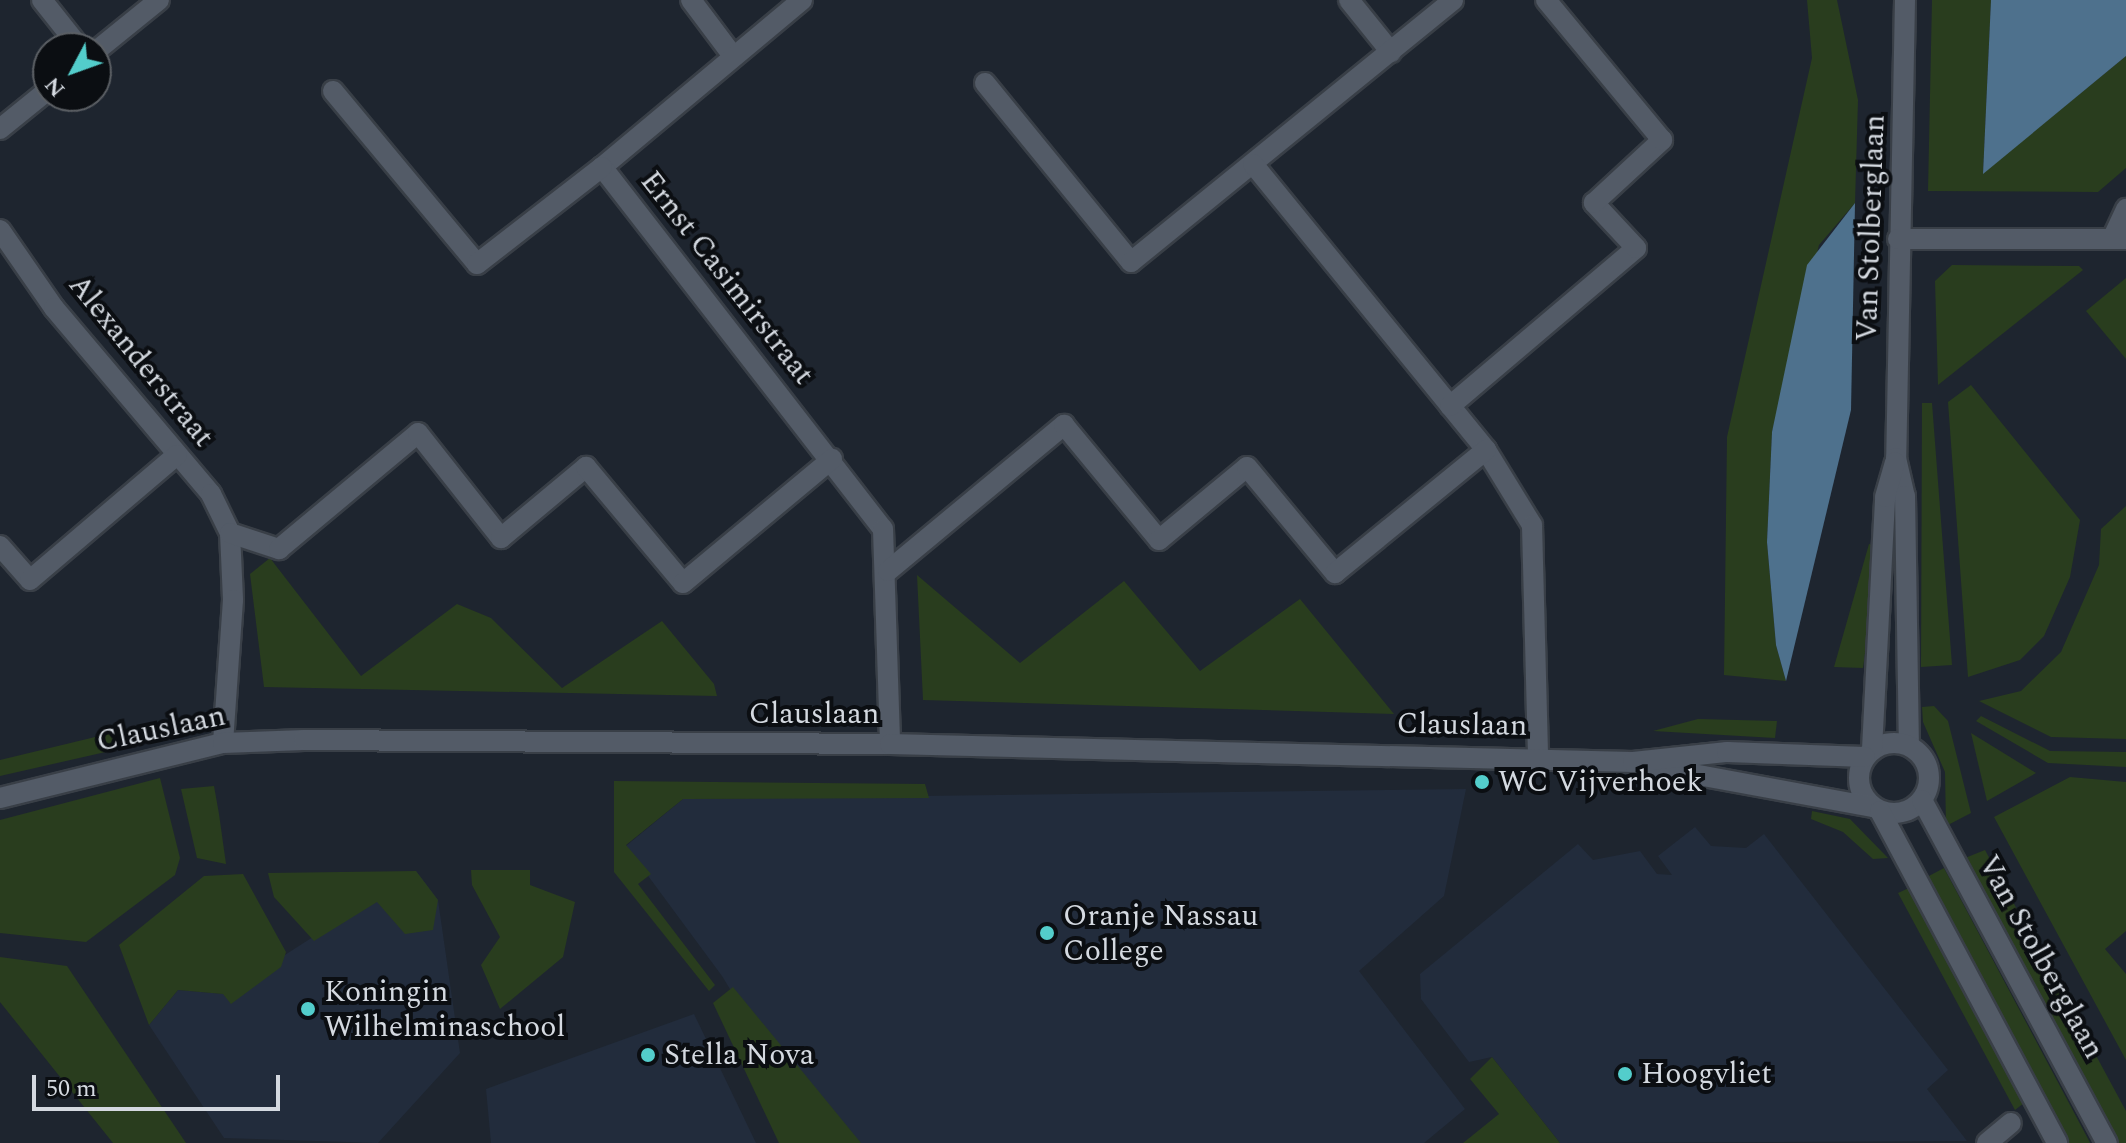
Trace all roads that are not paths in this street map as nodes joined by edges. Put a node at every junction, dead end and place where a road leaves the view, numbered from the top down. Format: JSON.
{"nodes":[{"id":1,"x":42,"y":0,"type":"edge"},
{"id":2,"x":159,"y":0,"type":"edge"},
{"id":3,"x":691,"y":0,"type":"edge"},
{"id":4,"x":802,"y":0,"type":"edge"},
{"id":5,"x":1349,"y":0,"type":"edge"},
{"id":6,"x":1453,"y":0,"type":"edge"},
{"id":7,"x":1546,"y":0,"type":"edge"},
{"id":8,"x":1905,"y":0,"type":"edge"},
{"id":9,"x":67,"y":32,"type":"edge"},
{"id":10,"x":112,"y":38,"type":"edge"},
{"id":11,"x":1391,"y":52,"type":"junction"},
{"id":12,"x":733,"y":56,"type":"junction"},
{"id":13,"x":985,"y":83,"type":"dead end"},
{"id":14,"x":333,"y":91,"type":"dead end"},
{"id":15,"x":32,"y":103,"type":"edge"},
{"id":16,"x":0,"y":129,"type":"edge"},
{"id":17,"x":1253,"y":164,"type":"junction"},
{"id":18,"x":602,"y":167,"type":"junction"},
{"id":19,"x":2126,"y":209,"type":"edge"},
{"id":20,"x":0,"y":230,"type":"edge"},
{"id":21,"x":2120,"y":237,"type":"edge"},
{"id":22,"x":1898,"y":239,"type":"junction"},
{"id":23,"x":1450,"y":406,"type":"junction"},
{"id":24,"x":1486,"y":450,"type":"junction"},
{"id":25,"x":177,"y":455,"type":"junction"},
{"id":26,"x":1896,"y":458,"type":"junction"},
{"id":27,"x":832,"y":459,"type":"junction"},
{"id":28,"x":230,"y":533,"type":"junction"},
{"id":29,"x":0,"y":546,"type":"edge"},
{"id":30,"x":888,"y":571,"type":"junction"},
{"id":31,"x":223,"y":743,"type":"junction"},
{"id":32,"x":890,"y":744,"type":"junction"},
{"id":33,"x":1909,"y":745,"type":"junction"},
{"id":34,"x":1869,"y":753,"type":"junction"},
{"id":35,"x":1538,"y":756,"type":"junction"},
{"id":36,"x":1633,"y":762,"type":"junction"},
{"id":37,"x":0,"y":798,"type":"edge"},
{"id":38,"x":1922,"y":800,"type":"junction"},
{"id":39,"x":1876,"y":809,"type":"junction"},
{"id":40,"x":2011,"y":1123,"type":"dead end"},
{"id":41,"x":1987,"y":1143,"type":"edge"},
{"id":42,"x":2057,"y":1143,"type":"edge"},
{"id":43,"x":2107,"y":1143,"type":"edge"}],
"edges":[{"from":1,"to":9,"type":"street"},
{"from":2,"to":10,"type":"street"},
{"from":3,"to":12,"type":"street"},
{"from":4,"to":12,"type":"street","name":"Ernst Casimirstraat"},
{"from":5,"to":11,"type":"street"},
{"from":6,"to":11,"type":"street"},
{"from":7,"to":23,"type":"street"},
{"from":8,"to":22,"type":"street","name":"Van Stolberglaan"},
{"from":11,"to":17,"type":"street"},
{"from":12,"to":18,"type":"street","name":"Ernst Casimirstraat"},
{"from":13,"to":17,"type":"street"},
{"from":14,"to":18,"type":"street"},
{"from":15,"to":16,"type":"street"},
{"from":17,"to":23,"type":"street"},
{"from":18,"to":27,"type":"street","name":"Ernst Casimirstraat"},
{"from":19,"to":21,"type":"street"},
{"from":20,"to":25,"type":"street","name":"Alexanderstraat"},
{"from":21,"to":22,"type":"street"},
{"from":22,"to":26,"type":"street","name":"Van Stolberglaan"},
{"from":23,"to":24,"type":"street"},
{"from":24,"to":30,"type":"street"},
{"from":24,"to":35,"type":"street"},
{"from":25,"to":28,"type":"street","name":"Alexanderstraat"},
{"from":25,"to":29,"type":"street"},
{"from":26,"to":33,"type":"street","name":"Van Stolberglaan"},
{"from":26,"to":34,"type":"street","name":"Van Stolberglaan"},
{"from":27,"to":28,"type":"street"},
{"from":27,"to":30,"type":"street","name":"Ernst Casimirstraat"},
{"from":28,"to":31,"type":"street"},
{"from":30,"to":32,"type":"street","name":"Ernst Casimirstraat"},
{"from":31,"to":32,"type":"street","name":"Clauslaan"},
{"from":31,"to":37,"type":"street","name":"Clauslaan"},
{"from":32,"to":35,"type":"street","name":"Clauslaan"},
{"from":33,"to":34,"type":"street"},
{"from":33,"to":38,"type":"street"},
{"from":34,"to":36,"type":"street","name":"Clauslaan"},
{"from":34,"to":39,"type":"street"},
{"from":35,"to":36,"type":"street","name":"Clauslaan"},
{"from":36,"to":39,"type":"street","name":"Clauslaan"},
{"from":38,"to":39,"type":"street"},
{"from":38,"to":43,"type":"street","name":"Van Stolberglaan"},
{"from":39,"to":42,"type":"street"},
{"from":40,"to":41,"type":"street"}]}
